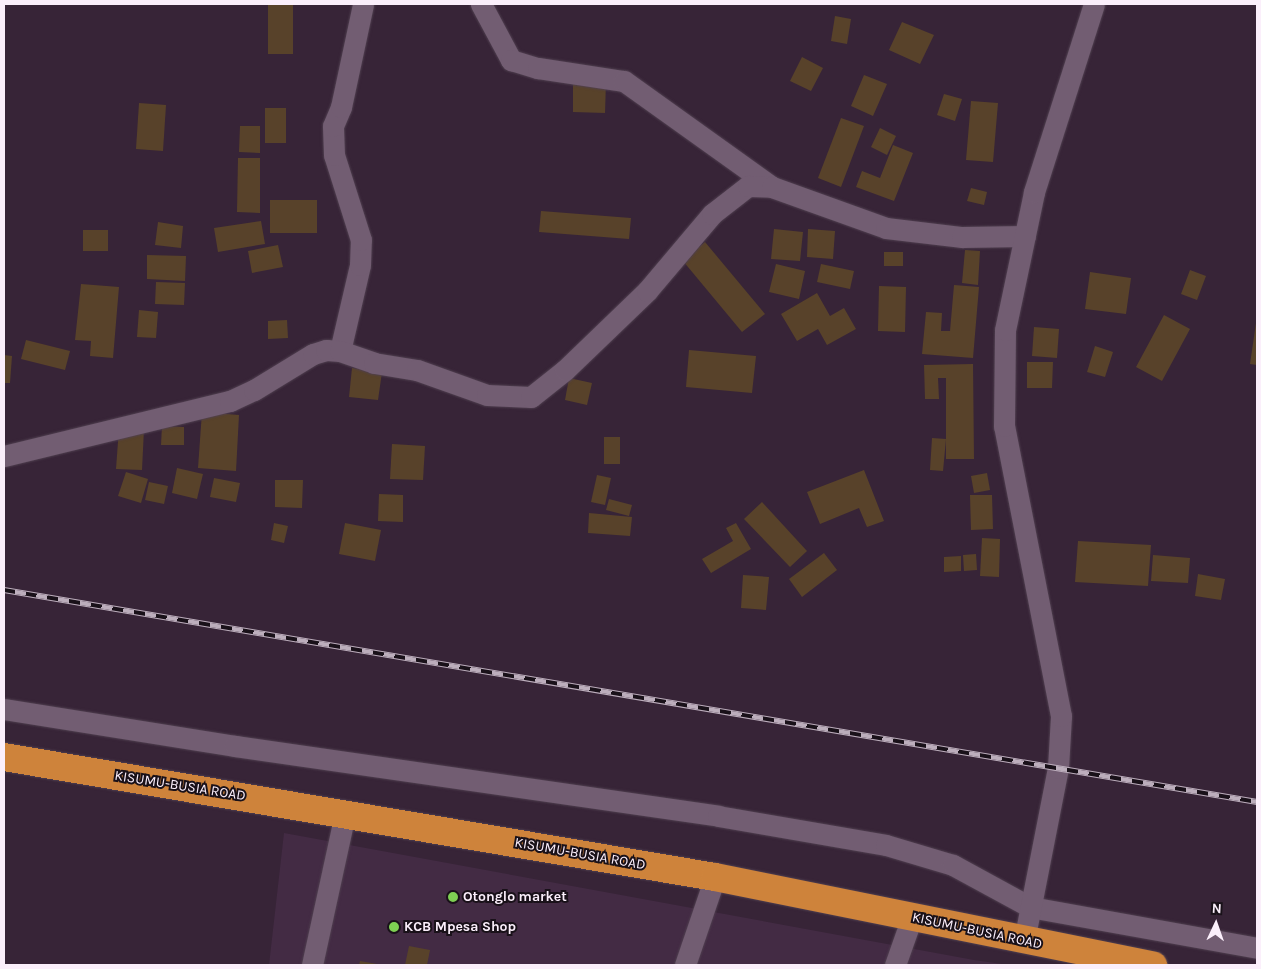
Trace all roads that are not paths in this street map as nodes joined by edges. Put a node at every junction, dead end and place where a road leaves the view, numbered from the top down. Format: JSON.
{"nodes":[{"id":1,"x":363,"y":4,"type":"edge"},
{"id":2,"x":481,"y":4,"type":"edge"},
{"id":3,"x":1094,"y":4,"type":"edge"},
{"id":4,"x":772,"y":187,"type":"junction"},
{"id":5,"x":1025,"y":236,"type":"junction"},
{"id":6,"x":340,"y":351,"type":"junction"},
{"id":7,"x":4,"y":456,"type":"edge"},
{"id":8,"x":4,"y":709,"type":"edge"},
{"id":9,"x":4,"y":758,"type":"edge"},
{"id":10,"x":345,"y":814,"type":"junction"},
{"id":11,"x":715,"y":877,"type":"junction"},
{"id":12,"x":1030,"y":907,"type":"junction"},
{"id":13,"x":912,"y":917,"type":"junction"},
{"id":14,"x":1024,"y":941,"type":"junction"},
{"id":15,"x":1257,"y":948,"type":"edge"},
{"id":16,"x":312,"y":965,"type":"edge"},
{"id":17,"x":685,"y":965,"type":"edge"},
{"id":18,"x":894,"y":965,"type":"edge"},
{"id":19,"x":1153,"y":965,"type":"edge"}],
"edges":[{"from":1,"to":6,"type":"street"},
{"from":2,"to":4,"type":"street"},
{"from":3,"to":5,"type":"street"},
{"from":4,"to":5,"type":"street"},
{"from":4,"to":6,"type":"street"},
{"from":5,"to":12,"type":"street"},
{"from":6,"to":7,"type":"street"},
{"from":8,"to":12,"type":"street"},
{"from":9,"to":10,"type":"highway","name":"KISUMU-BUSIA ROAD"},
{"from":10,"to":11,"type":"highway","name":"KISUMU-BUSIA ROAD"},
{"from":10,"to":16,"type":"street"},
{"from":11,"to":13,"type":"highway","name":"KISUMU-BUSIA ROAD"},
{"from":11,"to":17,"type":"street"},
{"from":12,"to":14,"type":"street"},
{"from":12,"to":15,"type":"street"},
{"from":13,"to":14,"type":"highway","name":"KISUMU-BUSIA ROAD"},
{"from":13,"to":18,"type":"street"},
{"from":14,"to":19,"type":"highway","name":"KISUMU-BUSIA ROAD"}]}
